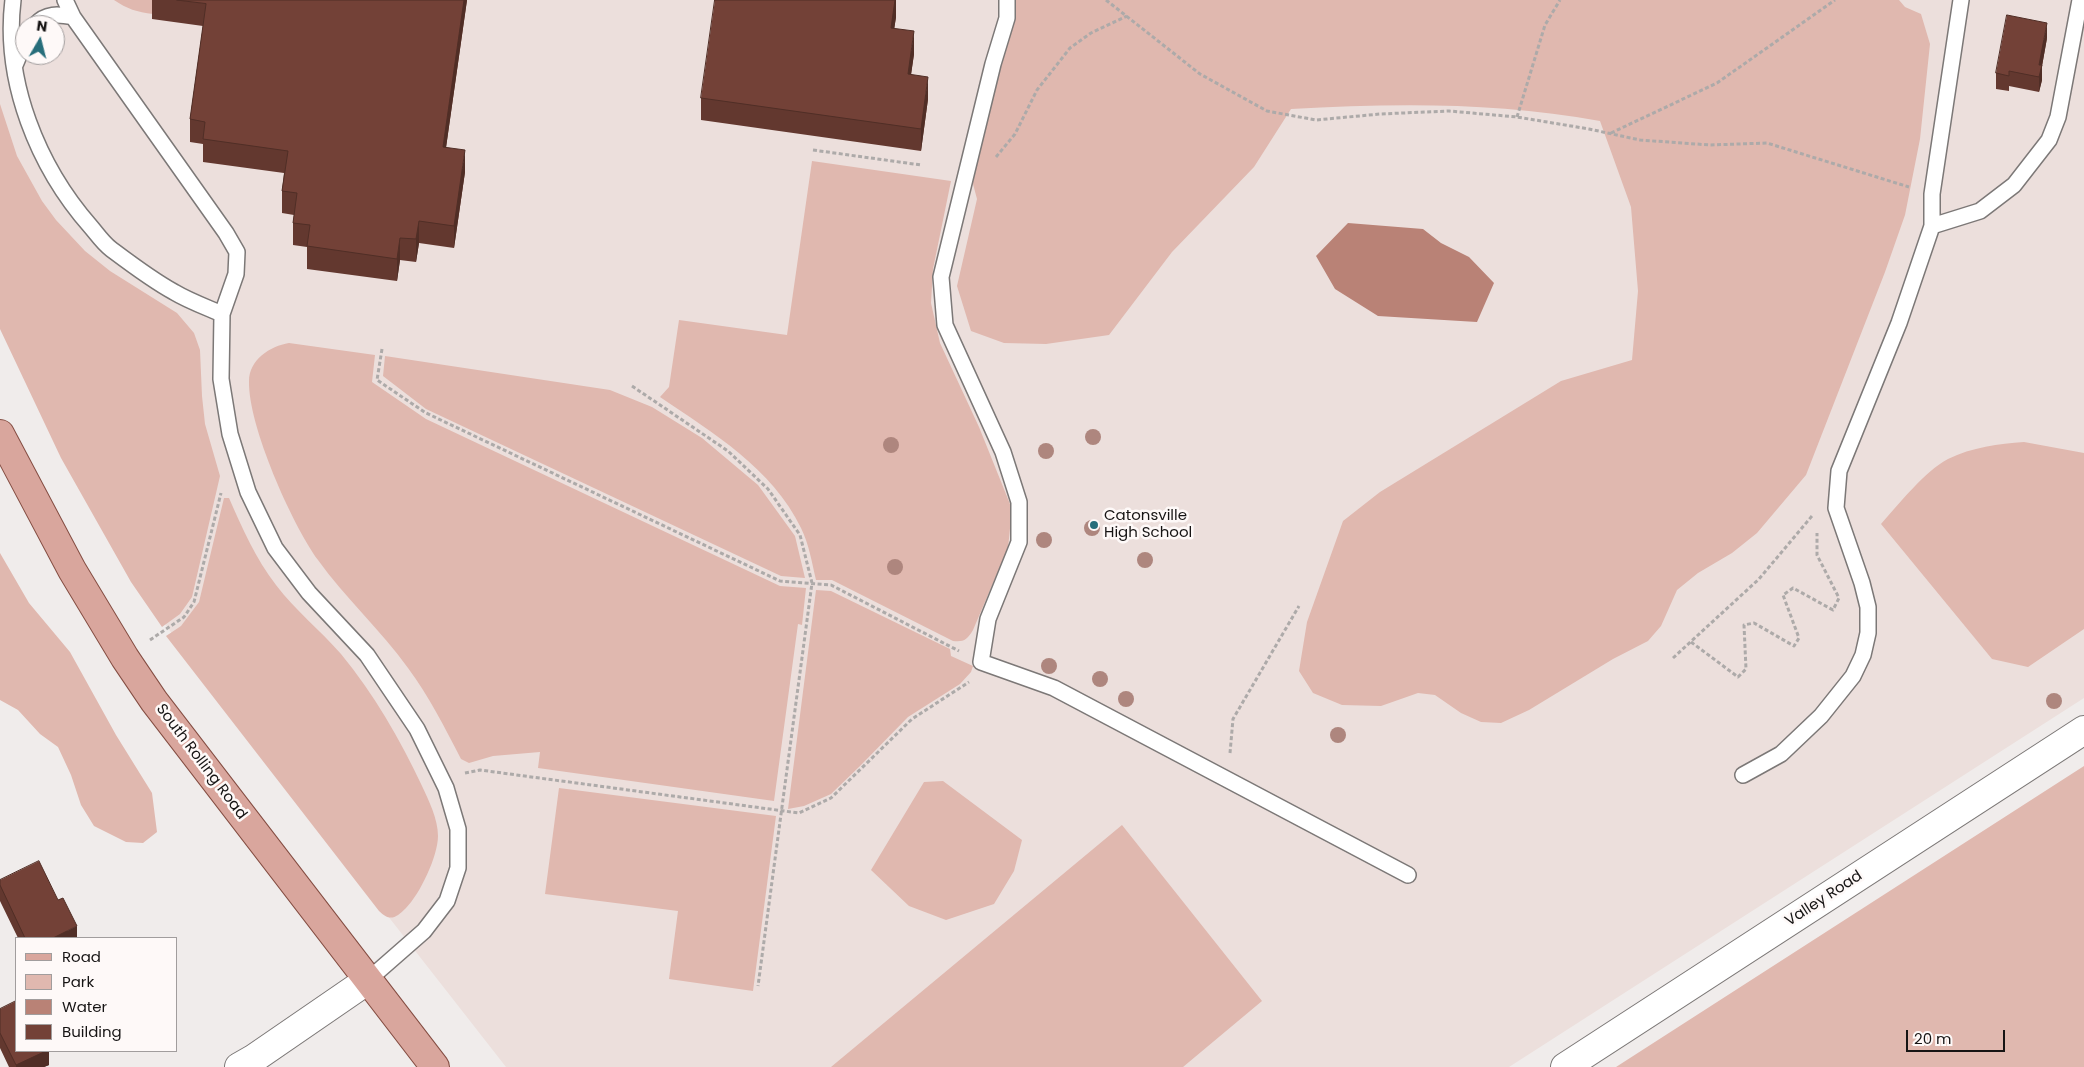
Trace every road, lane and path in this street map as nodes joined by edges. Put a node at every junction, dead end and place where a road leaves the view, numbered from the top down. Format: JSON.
{"nodes":[{"id":1,"x":13,"y":0,"type":"edge"},
{"id":2,"x":65,"y":0,"type":"edge"},
{"id":3,"x":1007,"y":0,"type":"edge"},
{"id":4,"x":1106,"y":0,"type":"edge"},
{"id":5,"x":1560,"y":0,"type":"edge"},
{"id":6,"x":1835,"y":0,"type":"edge"},
{"id":7,"x":1961,"y":0,"type":"edge"},
{"id":8,"x":2080,"y":0,"type":"edge"},
{"id":9,"x":65,"y":16,"type":"edge"},
{"id":10,"x":1127,"y":16,"type":"junction"},
{"id":11,"x":73,"y":17,"type":"junction"},
{"id":12,"x":14,"y":67,"type":"joint"},
{"id":13,"x":1517,"y":117,"type":"junction"},
{"id":14,"x":1610,"y":134,"type":"junction"},
{"id":15,"x":814,"y":150,"type":"dead end"},
{"id":16,"x":921,"y":165,"type":"dead end"},
{"id":17,"x":968,"y":165,"type":"junction"},
{"id":18,"x":1932,"y":194,"type":"junction"},
{"id":19,"x":1932,"y":226,"type":"junction"},
{"id":20,"x":222,"y":314,"type":"junction"},
{"id":21,"x":382,"y":349,"type":"dead end"},
{"id":22,"x":632,"y":386,"type":"dead end"},
{"id":23,"x":0,"y":434,"type":"edge"},
{"id":24,"x":222,"y":491,"type":"dead end"},
{"id":25,"x":1803,"y":526,"type":"dead end"},
{"id":26,"x":1818,"y":532,"type":"dead end"},
{"id":27,"x":812,"y":583,"type":"junction"},
{"id":28,"x":1299,"y":606,"type":"dead end"},
{"id":29,"x":1691,"y":642,"type":"junction"},
{"id":30,"x":125,"y":658,"type":"junction"},
{"id":31,"x":1673,"y":658,"type":"dead end"},
{"id":32,"x":982,"y":662,"type":"junction"},
{"id":33,"x":2084,"y":730,"type":"edge"},
{"id":34,"x":1743,"y":776,"type":"dead end"},
{"id":35,"x":442,"y":779,"type":"junction"},
{"id":36,"x":1243,"y":788,"type":"junction"},
{"id":37,"x":781,"y":811,"type":"junction"},
{"id":38,"x":1408,"y":875,"type":"dead end"},
{"id":39,"x":368,"y":980,"type":"junction"},
{"id":40,"x":758,"y":986,"type":"dead end"},
{"id":41,"x":239,"y":1067,"type":"edge"},
{"id":42,"x":435,"y":1067,"type":"edge"},
{"id":43,"x":1564,"y":1067,"type":"edge"}],
"edges":[{"from":1,"to":12,"type":"lane"},
{"from":2,"to":11,"type":"lane"},
{"from":3,"to":17,"type":"lane"},
{"from":4,"to":10,"type":"path"},
{"from":5,"to":13,"type":"path"},
{"from":6,"to":14,"type":"path"},
{"from":7,"to":18,"type":"lane"},
{"from":8,"to":19,"type":"lane"},
{"from":9,"to":11,"type":"lane"},
{"from":10,"to":13,"type":"path"},
{"from":10,"to":17,"type":"path"},
{"from":11,"to":20,"type":"lane"},
{"from":12,"to":20,"type":"lane"},
{"from":13,"to":14,"type":"path"},
{"from":14,"to":18,"type":"path"},
{"from":15,"to":16,"type":"path"},
{"from":17,"to":32,"type":"lane"},
{"from":18,"to":19,"type":"lane"},
{"from":19,"to":34,"type":"lane"},
{"from":20,"to":35,"type":"lane"},
{"from":21,"to":27,"type":"path"},
{"from":22,"to":27,"type":"path"},
{"from":23,"to":30,"type":"main road","name":"South Rolling Road"},
{"from":24,"to":30,"type":"path"},
{"from":25,"to":29,"type":"path"},
{"from":26,"to":29,"type":"path"},
{"from":27,"to":32,"type":"path"},
{"from":27,"to":37,"type":"path"},
{"from":28,"to":36,"type":"path"},
{"from":29,"to":31,"type":"path"},
{"from":30,"to":39,"type":"main road","name":"South Rolling Road"},
{"from":32,"to":36,"type":"lane"},
{"from":32,"to":37,"type":"path"},
{"from":33,"to":43,"type":"street","name":"Valley Road"},
{"from":35,"to":37,"type":"path"},
{"from":35,"to":39,"type":"lane"},
{"from":36,"to":38,"type":"lane"},
{"from":37,"to":40,"type":"path"},
{"from":39,"to":41,"type":"street"},
{"from":39,"to":42,"type":"main road","name":"South Rolling Road"}]}
